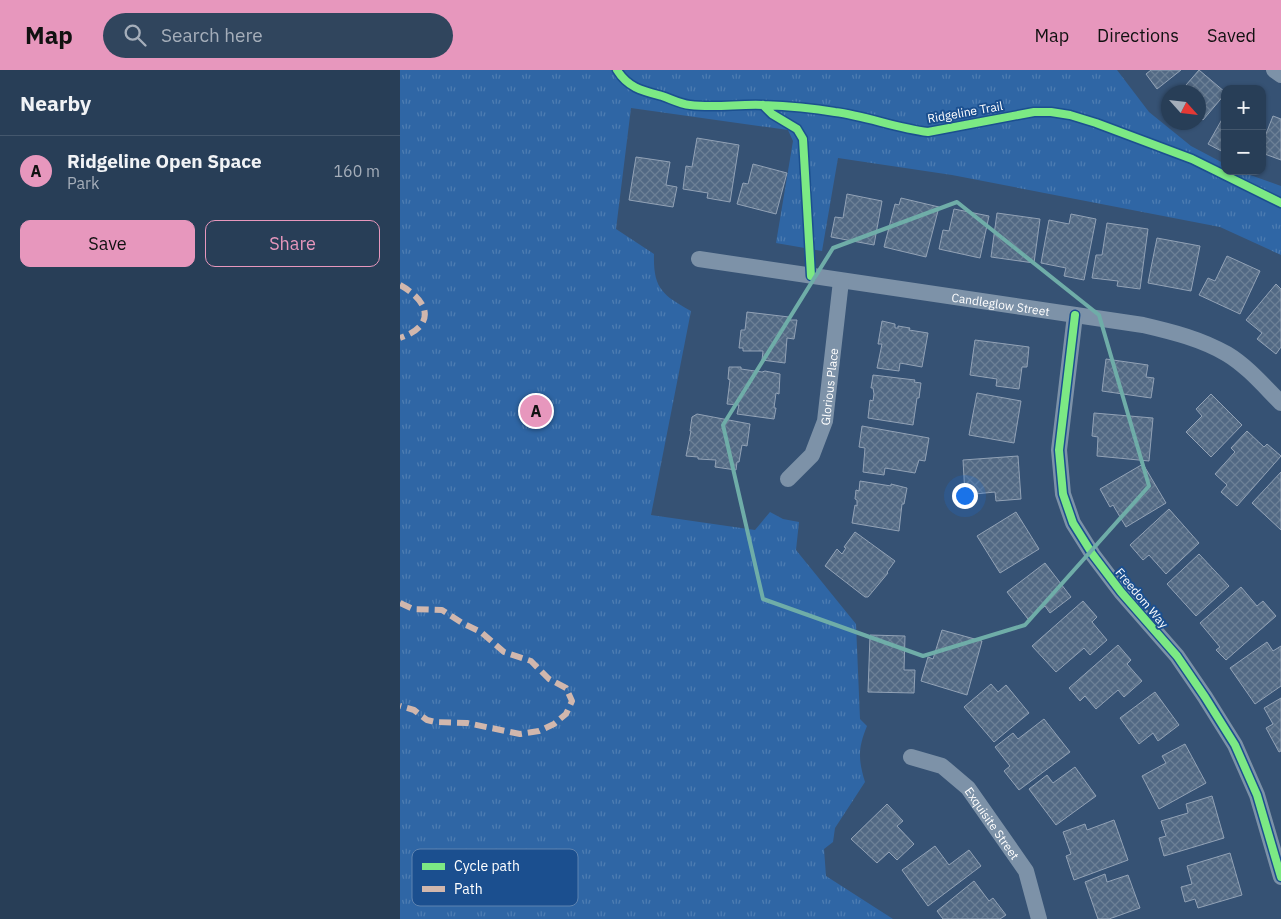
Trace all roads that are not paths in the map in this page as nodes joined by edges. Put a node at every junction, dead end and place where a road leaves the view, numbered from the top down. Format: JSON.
{"nodes":[{"id":1,"x":1274,"y":70,"type":"edge"},
{"id":2,"x":1281,"y":75,"type":"edge"},
{"id":3,"x":699,"y":259,"type":"dead end"},
{"id":4,"x":842,"y":281,"type":"junction"},
{"id":5,"x":1075,"y":315,"type":"junction"},
{"id":6,"x":1281,"y":403,"type":"edge"},
{"id":7,"x":788,"y":480,"type":"dead end"},
{"id":8,"x":911,"y":757,"type":"dead end"},
{"id":9,"x":1281,"y":877,"type":"edge"},
{"id":10,"x":1039,"y":919,"type":"edge"}],
"edges":[{"from":1,"to":2,"type":"street"},
{"from":3,"to":4,"type":"street","name":"Candleglow Street"},
{"from":4,"to":5,"type":"street","name":"Candleglow Street"},
{"from":4,"to":7,"type":"street","name":"Glorious Place"},
{"from":5,"to":6,"type":"street","name":"Candleglow Street"},
{"from":5,"to":9,"type":"street","name":"Freedom Way"},
{"from":8,"to":10,"type":"street","name":"Exquisite Street"}]}
